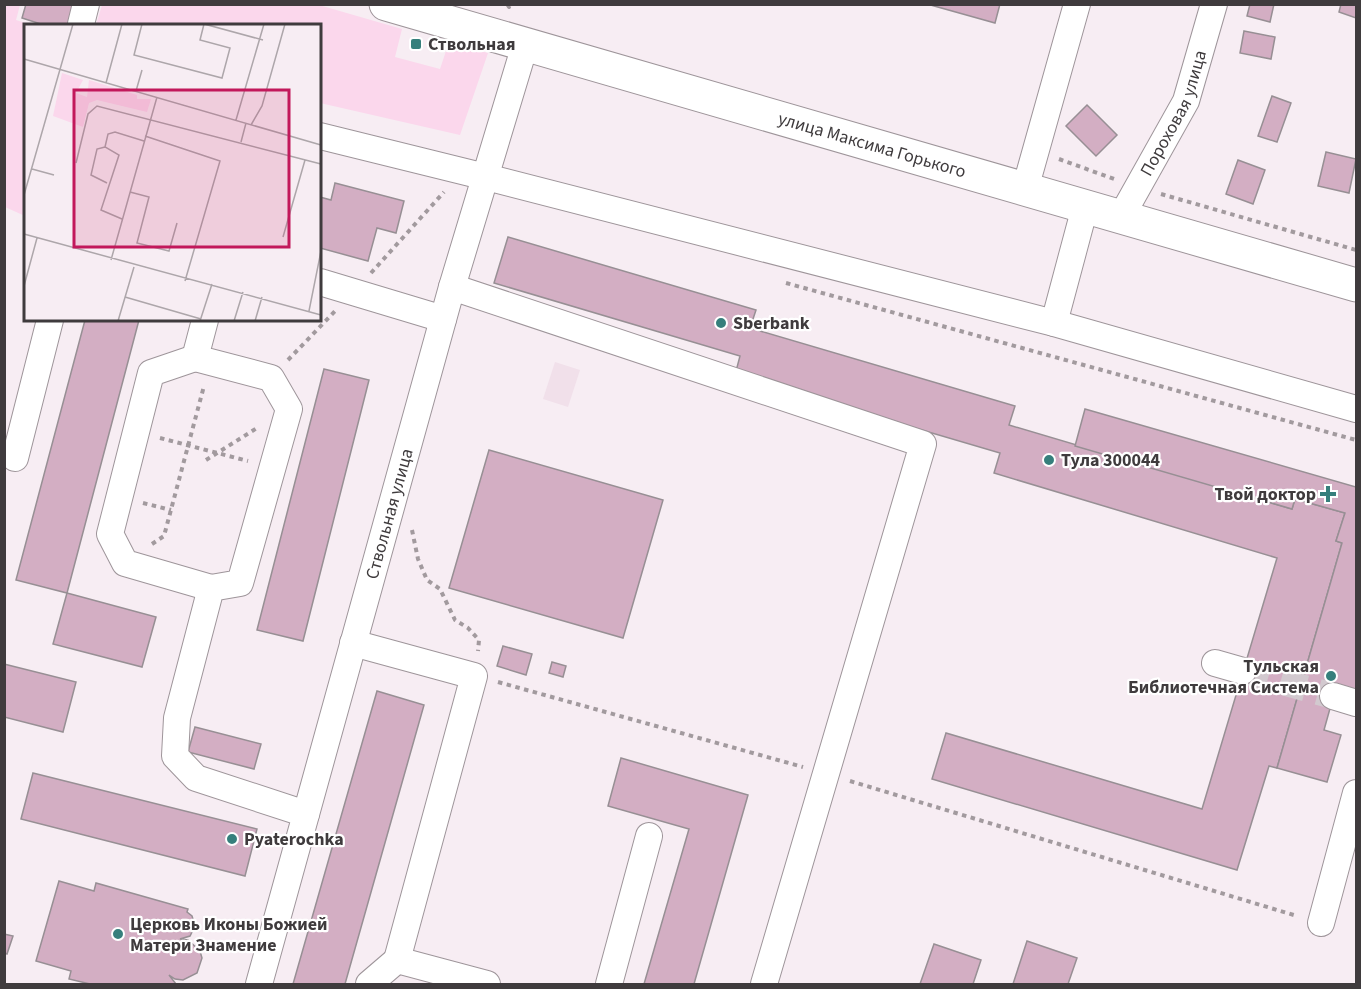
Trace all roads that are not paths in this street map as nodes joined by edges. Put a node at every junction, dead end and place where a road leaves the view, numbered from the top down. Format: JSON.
{"nodes":[{"id":1,"x":1077,"y":4,"type":"edge"},
{"id":2,"x":1214,"y":4,"type":"edge"},
{"id":3,"x":391,"y":5,"type":"edge"},
{"id":4,"x":525,"y":45,"type":"junction"},
{"id":5,"x":321,"y":136,"type":"edge"},
{"id":6,"x":486,"y":177,"type":"junction"},
{"id":7,"x":1025,"y":189,"type":"junction"},
{"id":8,"x":1085,"y":207,"type":"junction"},
{"id":9,"x":1121,"y":217,"type":"junction"},
{"id":10,"x":321,"y":282,"type":"edge"},
{"id":11,"x":1356,"y":285,"type":"edge"},
{"id":12,"x":452,"y":287,"type":"junction"},
{"id":13,"x":442,"y":319,"type":"junction"},
{"id":14,"x":50,"y":321,"type":"edge"},
{"id":15,"x":205,"y":321,"type":"edge"},
{"id":16,"x":1054,"y":323,"type":"junction"},
{"id":17,"x":203,"y":360,"type":"junction"},
{"id":18,"x":1356,"y":409,"type":"edge"},
{"id":19,"x":15,"y":458,"type":"dead end"},
{"id":20,"x":211,"y":588,"type":"junction"},
{"id":21,"x":353,"y":643,"type":"junction"},
{"id":22,"x":1215,"y":663,"type":"dead end"},
{"id":23,"x":1243,"y":671,"type":"tunnel mouth"},
{"id":24,"x":1356,"y":793,"type":"edge"},
{"id":25,"x":306,"y":814,"type":"junction"},
{"id":26,"x":649,"y":836,"type":"dead end"},
{"id":27,"x":1321,"y":923,"type":"road end"},
{"id":28,"x":397,"y":960,"type":"junction"},
{"id":29,"x":259,"y":984,"type":"edge"},
{"id":30,"x":369,"y":984,"type":"edge"},
{"id":31,"x":487,"y":984,"type":"edge"},
{"id":32,"x":609,"y":984,"type":"edge"},
{"id":33,"x":764,"y":984,"type":"edge"}],
"edges":[{"from":1,"to":7,"type":"street"},
{"from":2,"to":9,"type":"street","name":"Пороховая улица"},
{"from":3,"to":4,"type":"main road","name":"улица Максима Горького"},
{"from":4,"to":6,"type":"street","name":"Ствольная улица"},
{"from":4,"to":7,"type":"main road","name":"улица Максима Горького"},
{"from":5,"to":6,"type":"street"},
{"from":6,"to":12,"type":"street","name":"Ствольная улица"},
{"from":6,"to":16,"type":"street"},
{"from":7,"to":8,"type":"main road","name":"улица Максима Горького"},
{"from":8,"to":9,"type":"main road","name":"улица Максима Горького"},
{"from":8,"to":16,"type":"street"},
{"from":9,"to":11,"type":"main road","name":"улица Максима Горького"},
{"from":10,"to":13,"type":"street"},
{"from":12,"to":13,"type":"street","name":"Ствольная улица"},
{"from":12,"to":33,"type":"street"},
{"from":13,"to":21,"type":"street","name":"Ствольная улица"},
{"from":14,"to":19,"type":"street"},
{"from":15,"to":17,"type":"street"},
{"from":16,"to":18,"type":"street"},
{"from":17,"to":20,"type":"street"},
{"from":17,"to":20,"type":"street"},
{"from":20,"to":25,"type":"street"},
{"from":21,"to":25,"type":"street","name":"Ствольная улица"},
{"from":21,"to":28,"type":"street"},
{"from":22,"to":23,"type":"street"},
{"from":24,"to":27,"type":"street"},
{"from":25,"to":29,"type":"street","name":"Ствольная улица"},
{"from":26,"to":32,"type":"street"},
{"from":28,"to":30,"type":"street"},
{"from":28,"to":31,"type":"street"}]}
